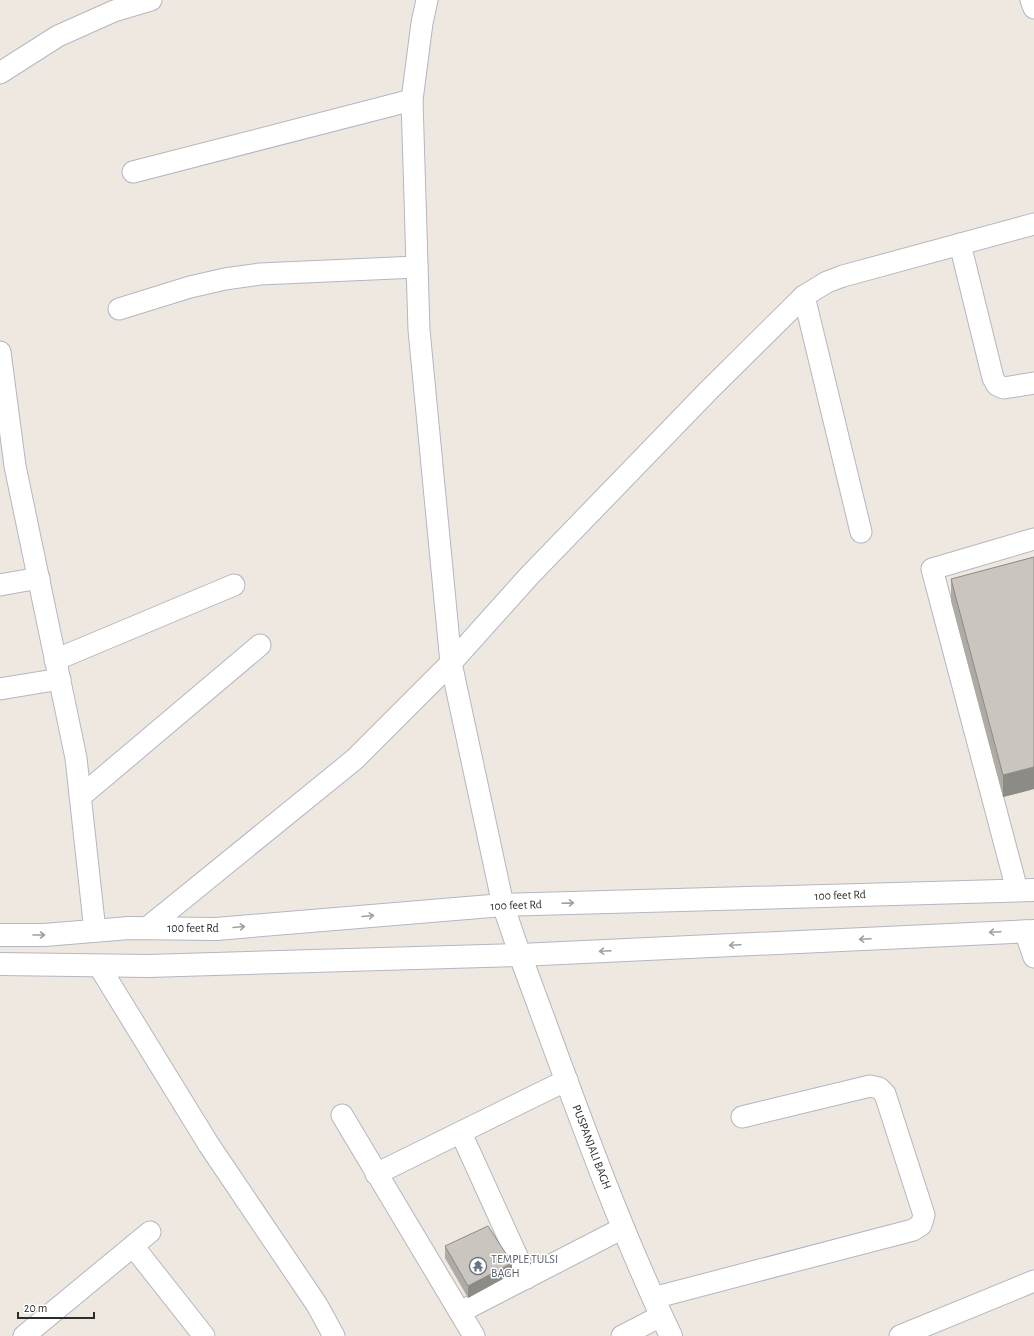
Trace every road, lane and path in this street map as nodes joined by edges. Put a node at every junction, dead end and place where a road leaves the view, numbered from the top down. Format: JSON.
{"nodes":[{"id":1,"x":151,"y":0,"type":"edge"},
{"id":2,"x":427,"y":0,"type":"edge"},
{"id":3,"x":1031,"y":0,"type":"edge"},
{"id":4,"x":1034,"y":8,"type":"edge"},
{"id":5,"x":0,"y":73,"type":"edge"},
{"id":6,"x":412,"y":100,"type":"junction"},
{"id":7,"x":133,"y":172,"type":"dead end"},
{"id":8,"x":1034,"y":224,"type":"edge"},
{"id":9,"x":960,"y":244,"type":"junction"},
{"id":10,"x":418,"y":267,"type":"junction"},
{"id":11,"x":804,"y":296,"type":"junction"},
{"id":12,"x":120,"y":308,"type":"dead end"},
{"id":13,"x":0,"y":352,"type":"edge"},
{"id":14,"x":1034,"y":383,"type":"edge"},
{"id":15,"x":861,"y":532,"type":"dead end"},
{"id":16,"x":1034,"y":539,"type":"edge"},
{"id":17,"x":39,"y":578,"type":"junction"},
{"id":18,"x":0,"y":585,"type":"edge"},
{"id":19,"x":234,"y":585,"type":"dead end"},
{"id":20,"x":260,"y":645,"type":"dead end"},
{"id":21,"x":451,"y":663,"type":"junction"},
{"id":22,"x":57,"y":669,"type":"junction"},
{"id":23,"x":0,"y":689,"type":"edge"},
{"id":24,"x":80,"y":797,"type":"junction"},
{"id":25,"x":1026,"y":890,"type":"edge"},
{"id":26,"x":504,"y":905,"type":"junction"},
{"id":27,"x":147,"y":928,"type":"junction"},
{"id":28,"x":95,"y":931,"type":"junction"},
{"id":29,"x":1029,"y":931,"type":"edge"},
{"id":30,"x":0,"y":935,"type":"edge"},
{"id":31,"x":520,"y":955,"type":"junction"},
{"id":32,"x":1034,"y":957,"type":"edge"},
{"id":33,"x":0,"y":964,"type":"edge"},
{"id":34,"x":99,"y":966,"type":"junction"},
{"id":35,"x":567,"y":1080,"type":"junction"},
{"id":36,"x":342,"y":1115,"type":"dead end"},
{"id":37,"x":742,"y":1118,"type":"dead end"},
{"id":38,"x":461,"y":1133,"type":"junction"},
{"id":39,"x":376,"y":1174,"type":"junction"},
{"id":40,"x":623,"y":1228,"type":"junction"},
{"id":41,"x":150,"y":1232,"type":"dead end"},
{"id":42,"x":133,"y":1246,"type":"junction"},
{"id":43,"x":527,"y":1278,"type":"junction"},
{"id":44,"x":1034,"y":1281,"type":"edge"},
{"id":45,"x":657,"y":1307,"type":"junction"},
{"id":46,"x":460,"y":1312,"type":"junction"},
{"id":47,"x":24,"y":1336,"type":"edge"},
{"id":48,"x":204,"y":1336,"type":"edge"},
{"id":49,"x":334,"y":1336,"type":"edge"},
{"id":50,"x":474,"y":1336,"type":"edge"},
{"id":51,"x":622,"y":1336,"type":"edge"},
{"id":52,"x":671,"y":1336,"type":"edge"},
{"id":53,"x":900,"y":1336,"type":"edge"}],
"edges":[{"from":1,"to":5,"type":"street"},
{"from":2,"to":6,"type":"street"},
{"from":3,"to":4,"type":"street"},
{"from":6,"to":7,"type":"street"},
{"from":6,"to":10,"type":"street"},
{"from":8,"to":9,"type":"street"},
{"from":9,"to":11,"type":"street"},
{"from":9,"to":14,"type":"street"},
{"from":10,"to":12,"type":"street"},
{"from":10,"to":21,"type":"street"},
{"from":11,"to":15,"type":"street"},
{"from":11,"to":21,"type":"street"},
{"from":13,"to":17,"type":"street"},
{"from":16,"to":25,"type":"street"},
{"from":17,"to":18,"type":"street"},
{"from":17,"to":22,"type":"street"},
{"from":19,"to":22,"type":"street"},
{"from":20,"to":24,"type":"street"},
{"from":21,"to":26,"type":"street"},
{"from":21,"to":27,"type":"street"},
{"from":22,"to":23,"type":"street"},
{"from":22,"to":24,"type":"street"},
{"from":24,"to":28,"type":"street"},
{"from":26,"to":25,"type":"main road","name":"100 feet Rd","one_way":true},
{"from":27,"to":26,"type":"main road","name":"100 feet Rd","one_way":true},
{"from":26,"to":31,"type":"street"},
{"from":27,"to":28,"type":"main road","name":"100 feet Rd"},
{"from":30,"to":28,"type":"main road","name":"100 feet Rd","one_way":true},
{"from":29,"to":31,"type":"main road","one_way":true},
{"from":29,"to":32,"type":"street"},
{"from":31,"to":34,"type":"main road"},
{"from":31,"to":35,"type":"main road","name":"PUSPANJALI BAGH"},
{"from":33,"to":34,"type":"main road"},
{"from":34,"to":49,"type":"street"},
{"from":35,"to":38,"type":"street"},
{"from":35,"to":40,"type":"main road","name":"PUSPANJALI BAGH"},
{"from":36,"to":39,"type":"street"},
{"from":37,"to":45,"type":"street"},
{"from":38,"to":39,"type":"street"},
{"from":38,"to":43,"type":"street"},
{"from":39,"to":46,"type":"street"},
{"from":40,"to":43,"type":"street"},
{"from":40,"to":45,"type":"main road","name":"PUSPANJALI BAGH"},
{"from":41,"to":42,"type":"street"},
{"from":42,"to":47,"type":"street"},
{"from":42,"to":48,"type":"street"},
{"from":43,"to":46,"type":"street"},
{"from":44,"to":53,"type":"street"},
{"from":45,"to":51,"type":"street"},
{"from":45,"to":52,"type":"main road","name":"PUSPANJALI BAGH"},
{"from":46,"to":50,"type":"street"}]}
